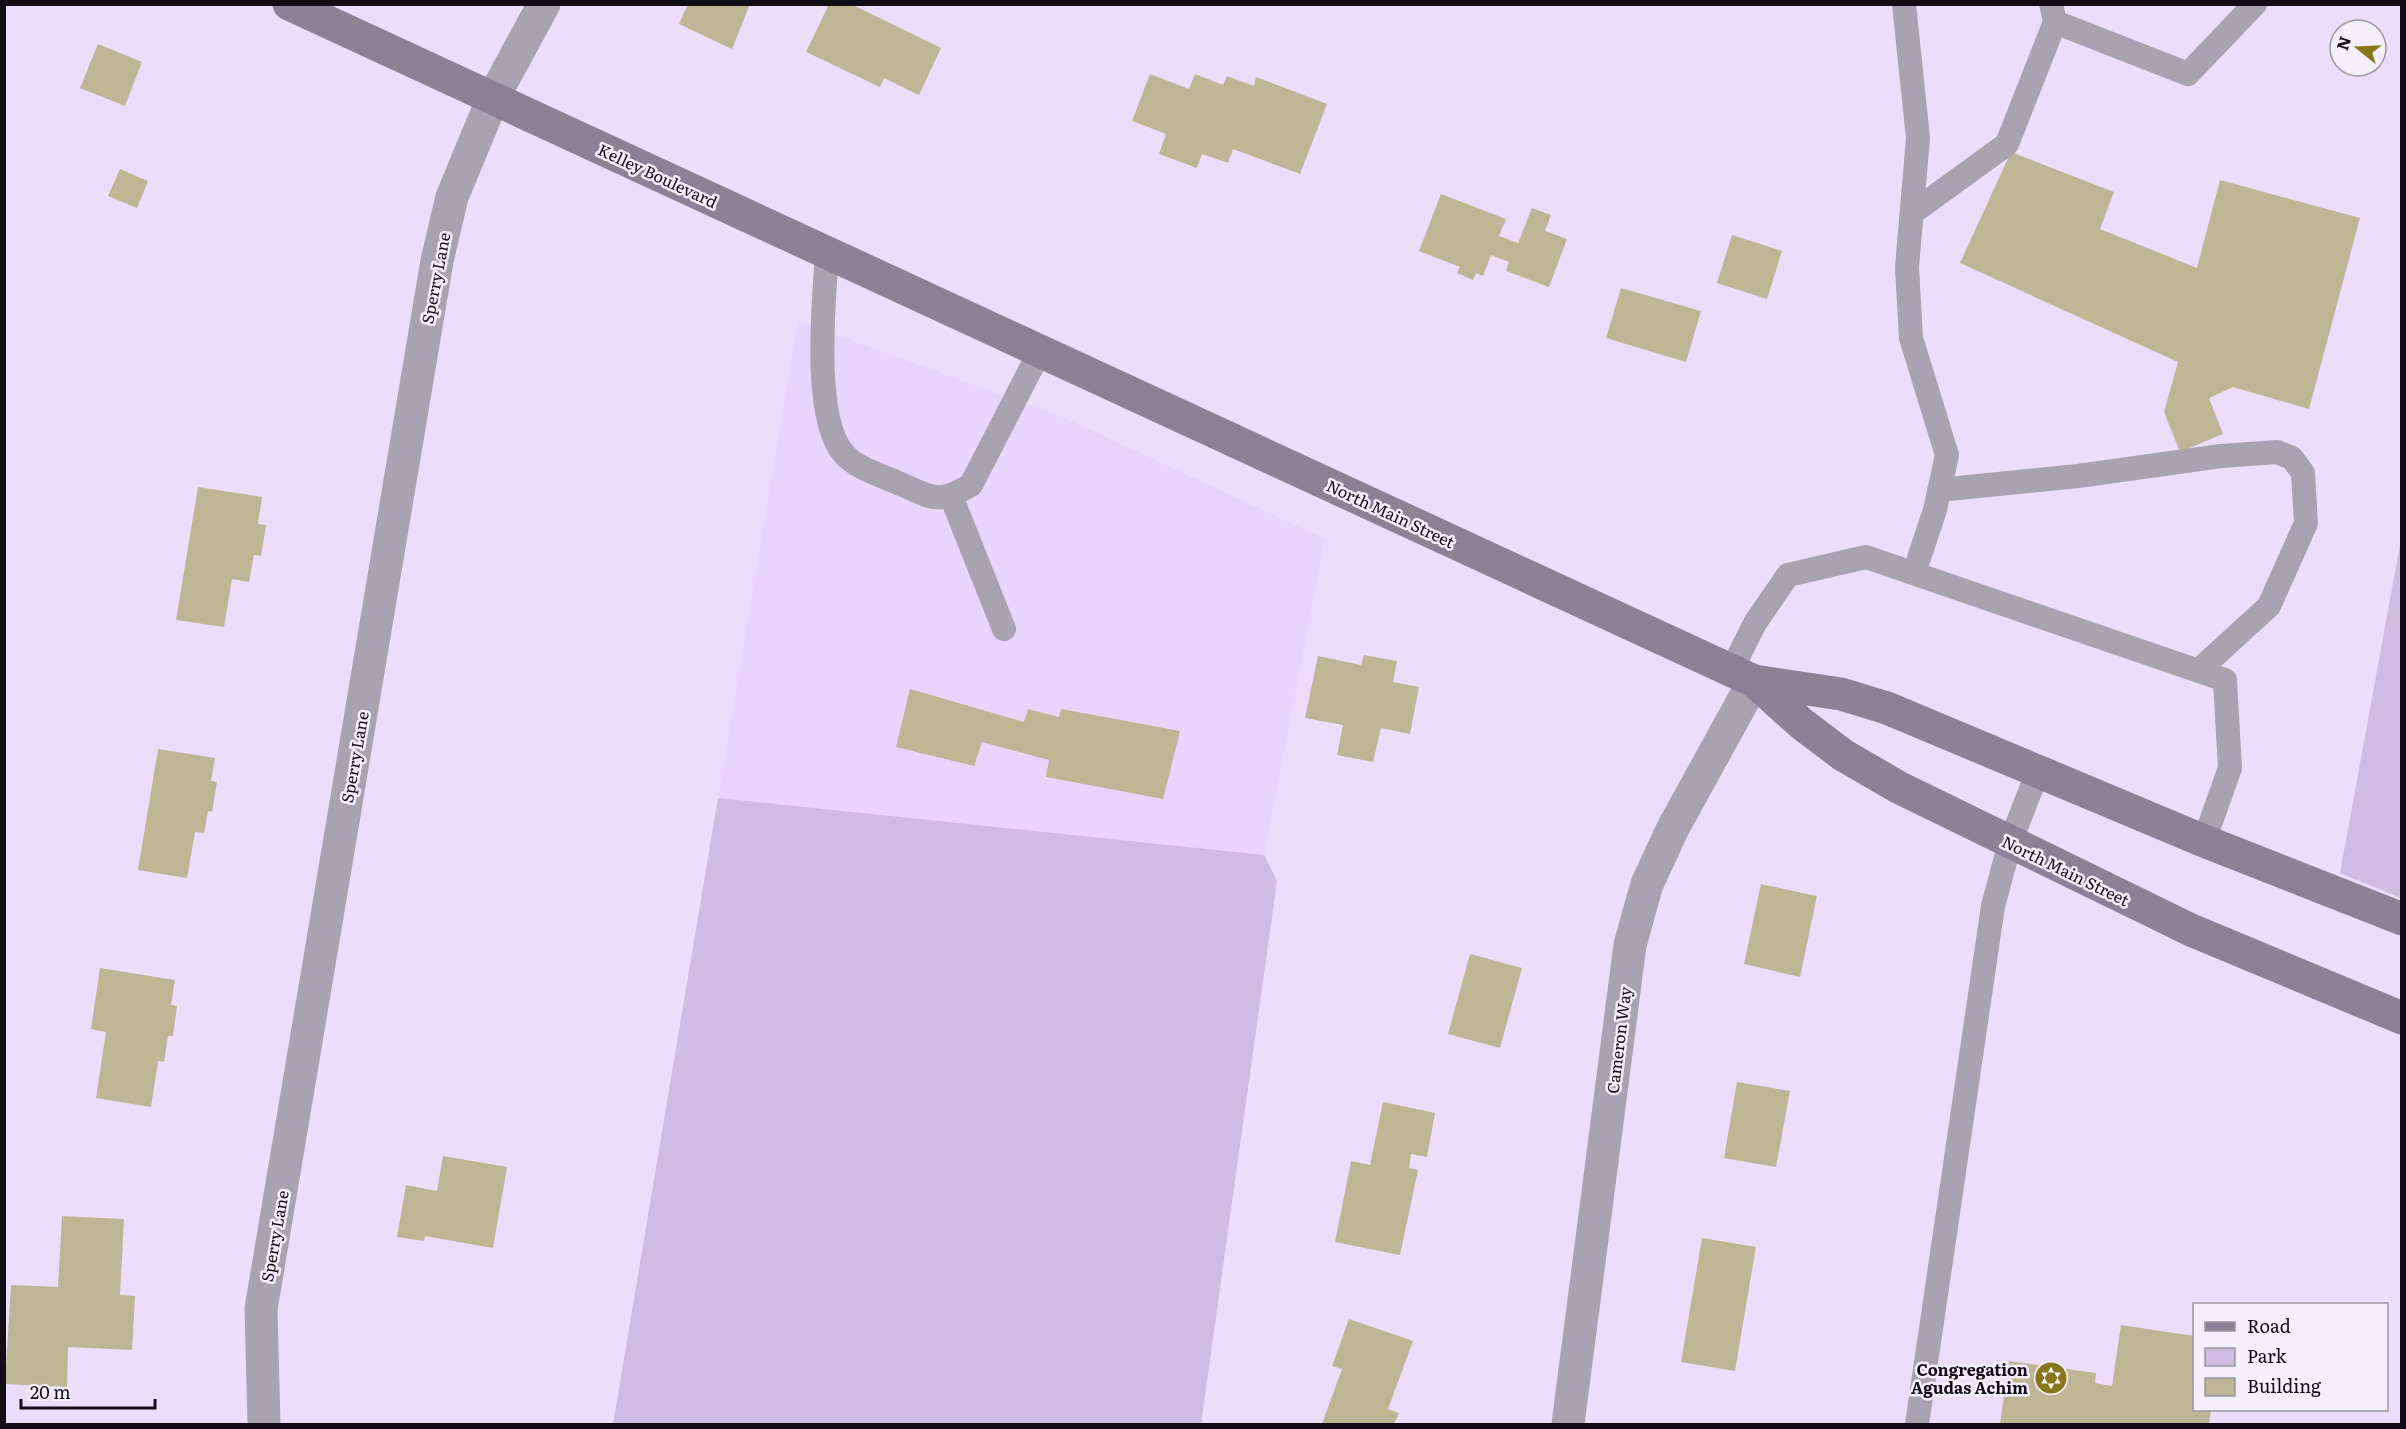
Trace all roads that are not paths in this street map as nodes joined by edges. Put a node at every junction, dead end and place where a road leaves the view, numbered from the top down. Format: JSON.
{"nodes":[{"id":1,"x":289,"y":4,"type":"edge"},
{"id":2,"x":544,"y":4,"type":"edge"},
{"id":3,"x":1904,"y":4,"type":"edge"},
{"id":4,"x":2255,"y":4,"type":"edge"},
{"id":5,"x":2053,"y":13,"type":"edge"},
{"id":6,"x":493,"y":98,"type":"junction"},
{"id":7,"x":1911,"y":213,"type":"junction"},
{"id":8,"x":827,"y":253,"type":"junction"},
{"id":9,"x":1034,"y":348,"type":"junction"},
{"id":10,"x":1939,"y":490,"type":"junction"},
{"id":11,"x":951,"y":496,"type":"junction"},
{"id":12,"x":1914,"y":573,"type":"junction"},
{"id":13,"x":1004,"y":629,"type":"dead end"},
{"id":14,"x":2198,"y":671,"type":"junction"},
{"id":15,"x":1742,"y":676,"type":"junction"},
{"id":16,"x":2038,"y":771,"type":"junction"},
{"id":17,"x":2204,"y":841,"type":"junction"},
{"id":18,"x":2010,"y":843,"type":"junction"},
{"id":19,"x":2402,"y":919,"type":"edge"},
{"id":20,"x":2387,"y":1011,"type":"edge"},
{"id":21,"x":2402,"y":1027,"type":"edge"},
{"id":22,"x":264,"y":1425,"type":"edge"},
{"id":23,"x":1568,"y":1425,"type":"edge"},
{"id":24,"x":1917,"y":1425,"type":"edge"}],
"edges":[{"from":1,"to":6,"type":"main road","name":"Kelley Boulevard"},
{"from":2,"to":6,"type":"street","name":"Sperry Lane"},
{"from":3,"to":7,"type":"lane"},
{"from":4,"to":5,"type":"lane"},
{"from":5,"to":7,"type":"lane"},
{"from":6,"to":8,"type":"main road","name":"Kelley Boulevard"},
{"from":6,"to":22,"type":"street","name":"Sperry Lane"},
{"from":7,"to":10,"type":"lane"},
{"from":8,"to":9,"type":"main road","name":"Kelley Boulevard"},
{"from":8,"to":11,"type":"lane"},
{"from":9,"to":11,"type":"lane"},
{"from":9,"to":15,"type":"main road","name":"North Main Street"},
{"from":10,"to":12,"type":"lane"},
{"from":10,"to":14,"type":"lane"},
{"from":11,"to":13,"type":"lane"},
{"from":12,"to":14,"type":"lane"},
{"from":12,"to":15,"type":"lane"},
{"from":14,"to":17,"type":"lane"},
{"from":15,"to":16,"type":"main road","name":"North Main Street"},
{"from":15,"to":18,"type":"main road","name":"North Main Street"},
{"from":15,"to":23,"type":"street","name":"Cameron Way"},
{"from":16,"to":17,"type":"main road","name":"North Main Street"},
{"from":16,"to":18,"type":"lane"},
{"from":17,"to":19,"type":"main road","name":"North Main Street"},
{"from":18,"to":20,"type":"main road","name":"North Main Street"},
{"from":18,"to":24,"type":"lane"},
{"from":20,"to":21,"type":"main road","name":"North Main Street"}]}
